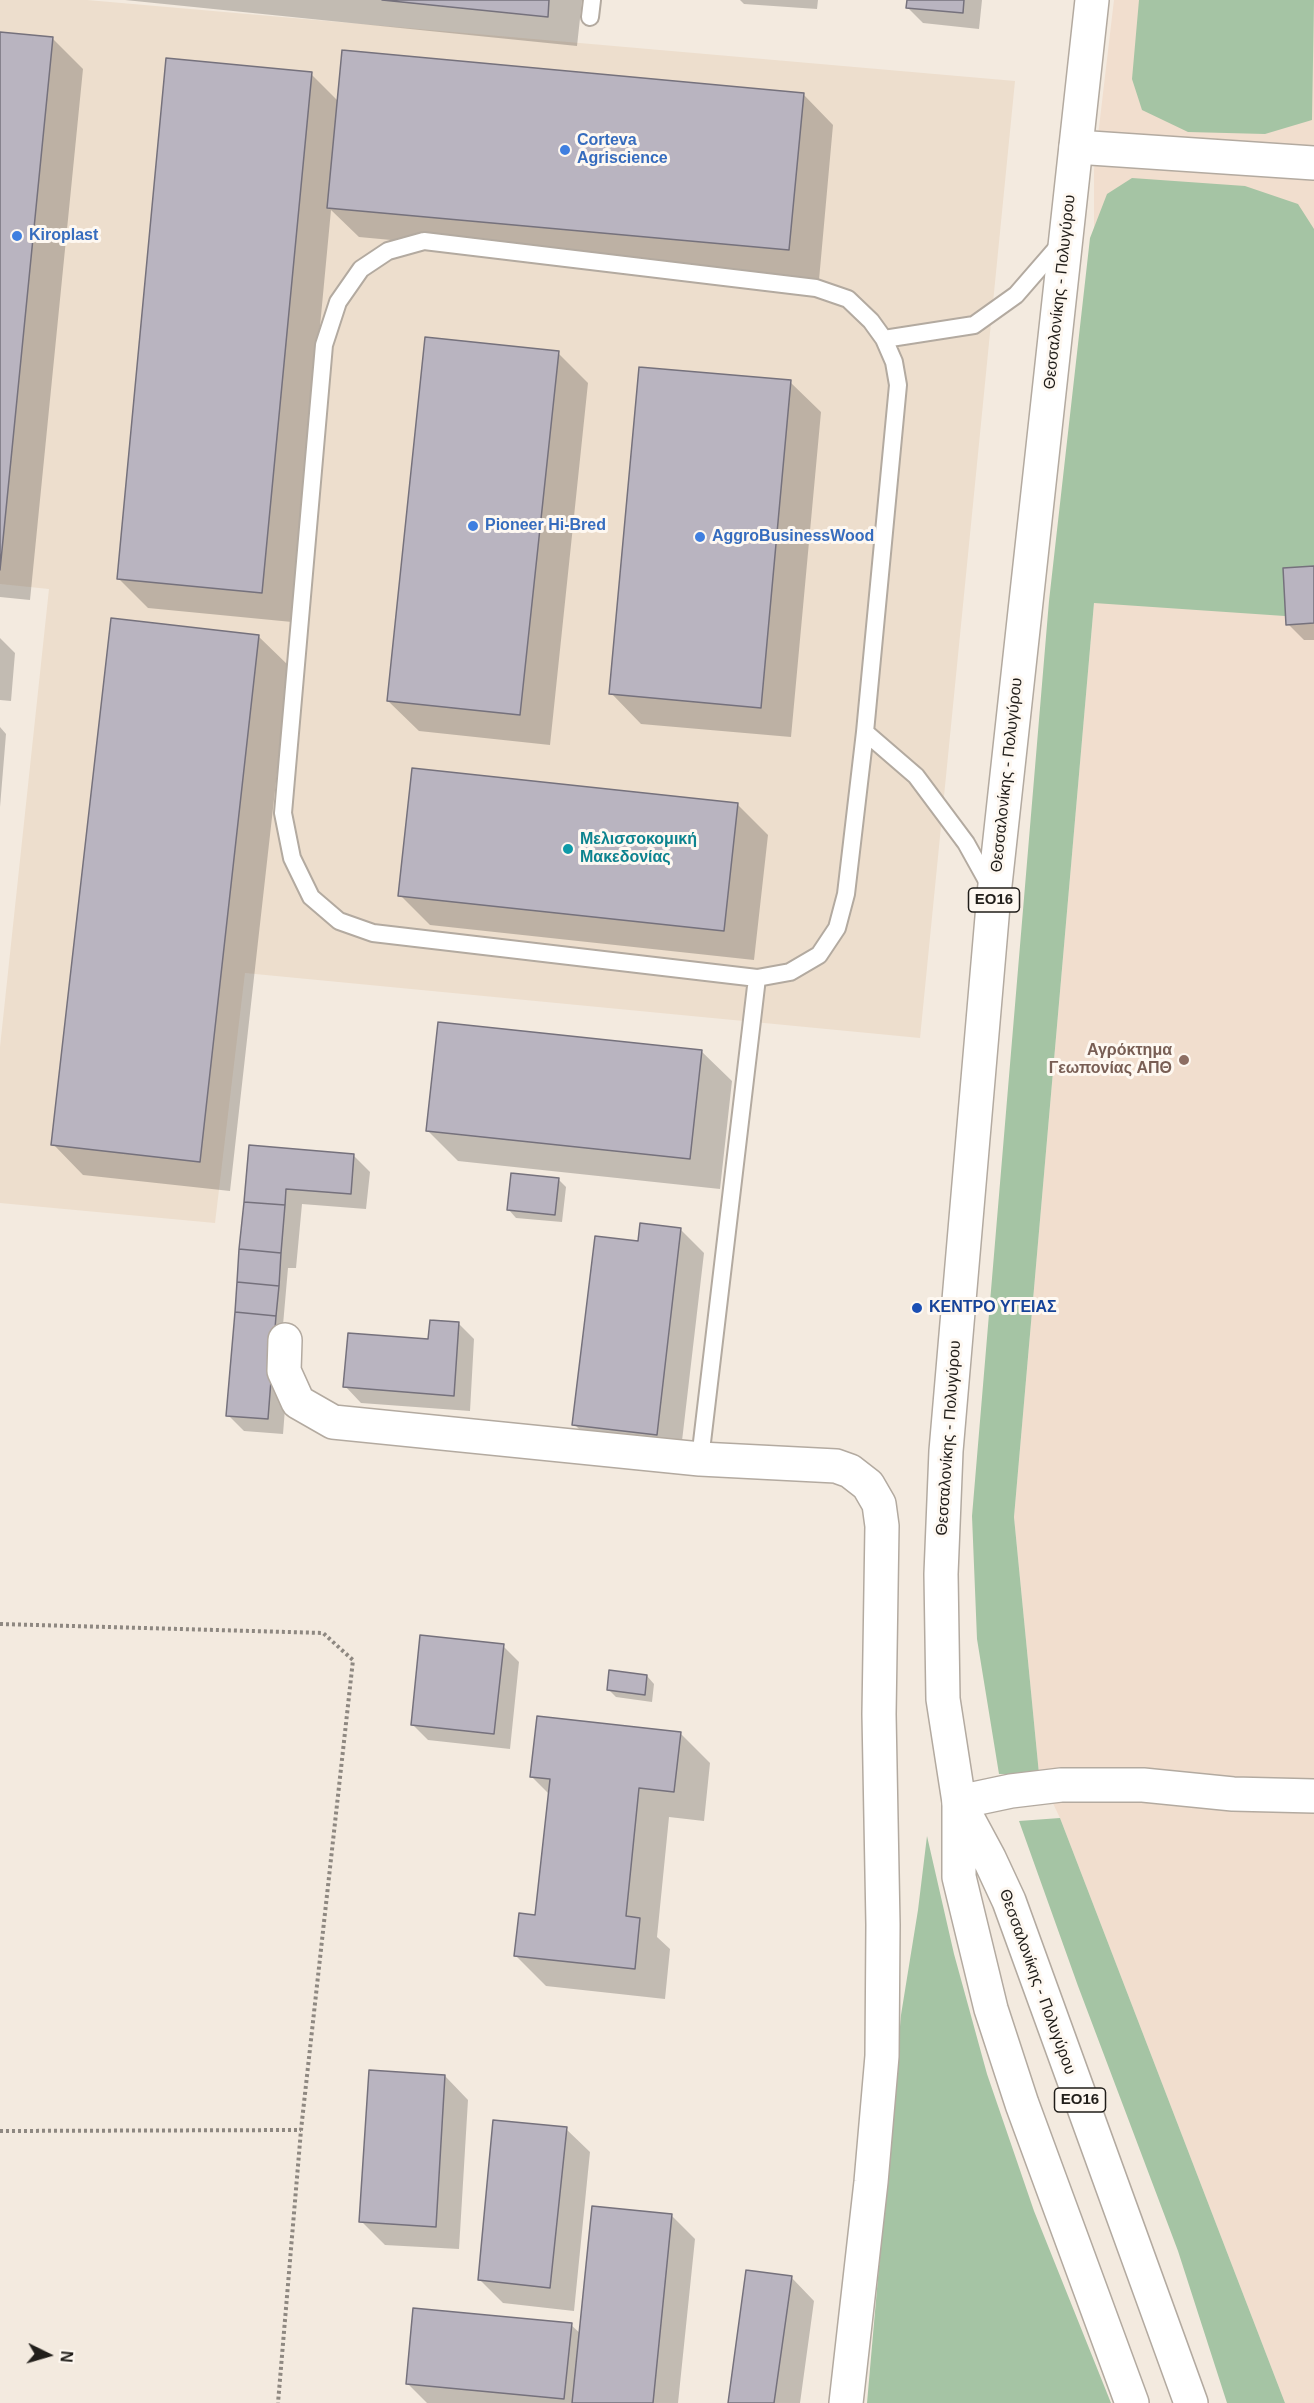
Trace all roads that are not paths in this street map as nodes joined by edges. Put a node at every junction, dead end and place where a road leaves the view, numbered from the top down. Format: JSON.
{"nodes":[{"id":1,"x":592,"y":0,"type":"edge"},
{"id":2,"x":1092,"y":0,"type":"edge"},
{"id":3,"x":590,"y":17,"type":"dead end"},
{"id":4,"x":1076,"y":147,"type":"junction"},
{"id":5,"x":1314,"y":163,"type":"edge"},
{"id":6,"x":1066,"y":237,"type":"junction"},
{"id":7,"x":884,"y":339,"type":"junction"},
{"id":8,"x":865,"y":732,"type":"junction"},
{"id":9,"x":994,"y":894,"type":"junction"},
{"id":10,"x":757,"y":978,"type":"junction"},
{"id":11,"x":285,"y":1340,"type":"dead end"},
{"id":12,"x":699,"y":1459,"type":"junction"},
{"id":13,"x":1314,"y":1796,"type":"edge"},
{"id":14,"x":959,"y":1802,"type":"junction"},
{"id":15,"x":846,"y":2403,"type":"edge"},
{"id":16,"x":1132,"y":2403,"type":"edge"},
{"id":17,"x":1191,"y":2403,"type":"edge"}],
"edges":[{"from":1,"to":3,"type":"lane"},
{"from":2,"to":4,"type":"main road","name":"Θεσσαλονίκης - Πολυγύρου","number":"ΕΟ16"},
{"from":4,"to":5,"type":"main road"},
{"from":4,"to":6,"type":"main road","name":"Θεσσαλονίκης - Πολυγύρου","number":"ΕΟ16"},
{"from":6,"to":7,"type":"lane"},
{"from":6,"to":9,"type":"main road","name":"Θεσσαλονίκης - Πολυγύρου","number":"ΕΟ16"},
{"from":7,"to":8,"type":"lane"},
{"from":7,"to":10,"type":"lane"},
{"from":8,"to":9,"type":"lane"},
{"from":8,"to":10,"type":"lane"},
{"from":9,"to":14,"type":"main road","name":"Θεσσαλονίκης - Πολυγύρου","number":"ΕΟ16"},
{"from":10,"to":12,"type":"lane"},
{"from":11,"to":12,"type":"main road"},
{"from":12,"to":15,"type":"main road"},
{"from":13,"to":14,"type":"main road"},
{"from":14,"to":16,"type":"main road","name":"Θεσσαλονίκης - Πολυγύρου","number":"ΕΟ16"},
{"from":14,"to":17,"type":"main road","name":"Θεσσαλονίκης - Πολυγύρου","number":"ΕΟ16"}]}
